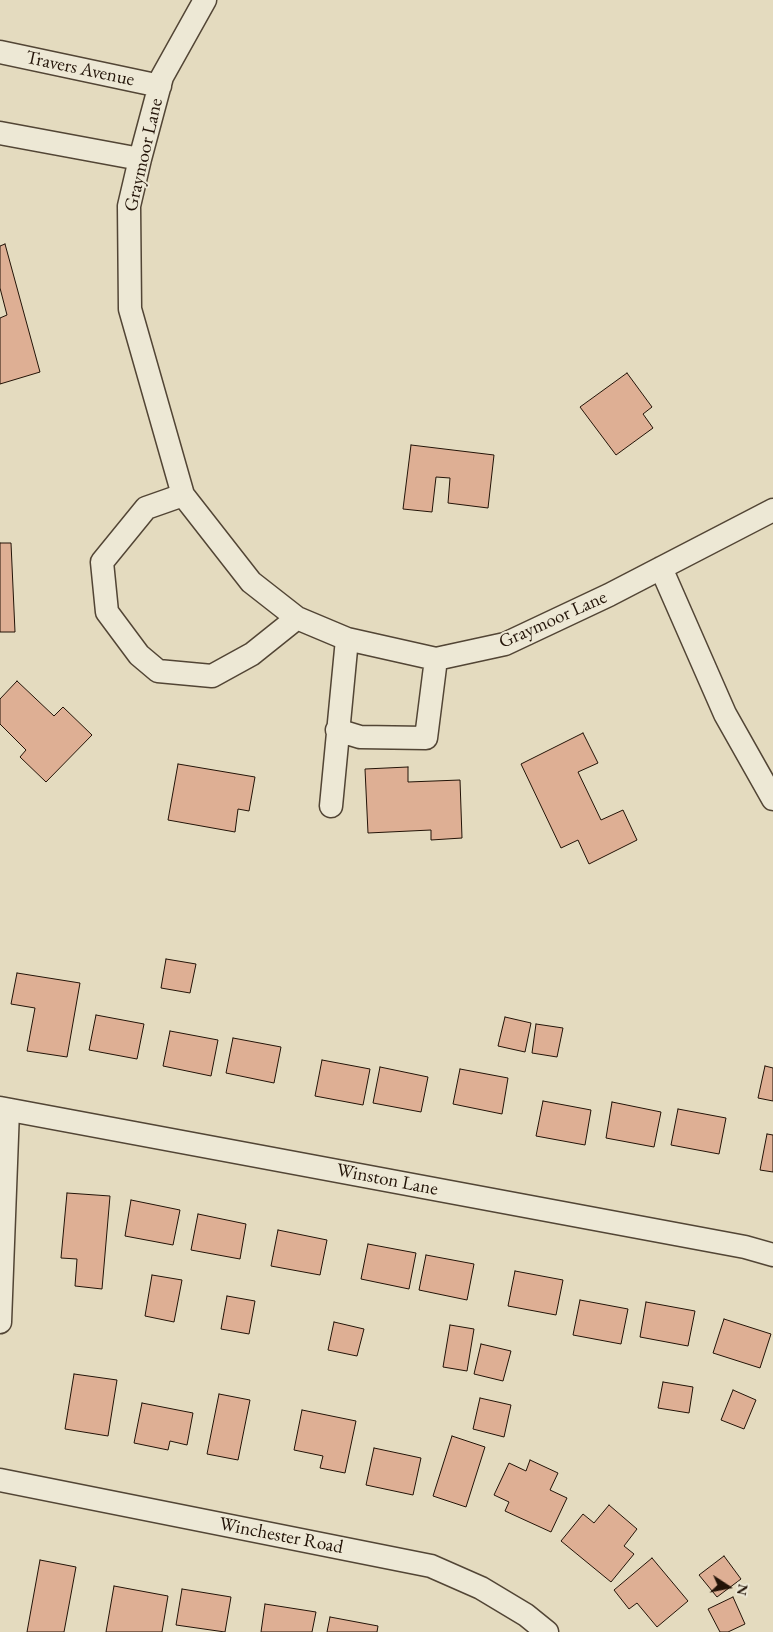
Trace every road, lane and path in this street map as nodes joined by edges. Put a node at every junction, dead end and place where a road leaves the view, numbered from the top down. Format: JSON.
{"nodes":[{"id":1,"x":205,"y":0,"type":"edge"},
{"id":2,"x":0,"y":52,"type":"edge"},
{"id":3,"x":160,"y":86,"type":"junction"},
{"id":4,"x":0,"y":133,"type":"edge"},
{"id":5,"x":140,"y":159,"type":"junction"},
{"id":6,"x":183,"y":495,"type":"junction"},
{"id":7,"x":773,"y":510,"type":"edge"},
{"id":8,"x":661,"y":568,"type":"junction"},
{"id":9,"x":297,"y":618,"type":"junction"},
{"id":10,"x":346,"y":639,"type":"junction"},
{"id":11,"x":436,"y":659,"type":"junction"},
{"id":12,"x":337,"y":730,"type":"junction"},
{"id":13,"x":773,"y":799,"type":"edge"},
{"id":14,"x":331,"y":806,"type":"dead end"},
{"id":15,"x":4,"y":1109,"type":"edge"},
{"id":16,"x":773,"y":1255,"type":"edge"},
{"id":17,"x":0,"y":1322,"type":"edge"},
{"id":18,"x":0,"y":1480,"type":"edge"},
{"id":19,"x":547,"y":1632,"type":"edge"}],
"edges":[{"from":1,"to":3,"type":"street","name":"Graymoor Lane"},
{"from":2,"to":3,"type":"street","name":"Travers Avenue"},
{"from":3,"to":5,"type":"street","name":"Graymoor Lane"},
{"from":4,"to":5,"type":"street"},
{"from":5,"to":6,"type":"street","name":"Graymoor Lane"},
{"from":6,"to":9,"type":"street","name":"Graymoor Lane"},
{"from":6,"to":9,"type":"street"},
{"from":7,"to":8,"type":"street","name":"Graymoor Lane"},
{"from":8,"to":11,"type":"street","name":"Graymoor Lane"},
{"from":8,"to":13,"type":"street"},
{"from":9,"to":10,"type":"street","name":"Graymoor Lane"},
{"from":10,"to":11,"type":"street","name":"Graymoor Lane"},
{"from":10,"to":12,"type":"street"},
{"from":11,"to":12,"type":"street"},
{"from":12,"to":14,"type":"street"},
{"from":15,"to":16,"type":"street","name":"Winston Lane"},
{"from":15,"to":17,"type":"street"},
{"from":18,"to":19,"type":"street","name":"Winchester Road"}]}
